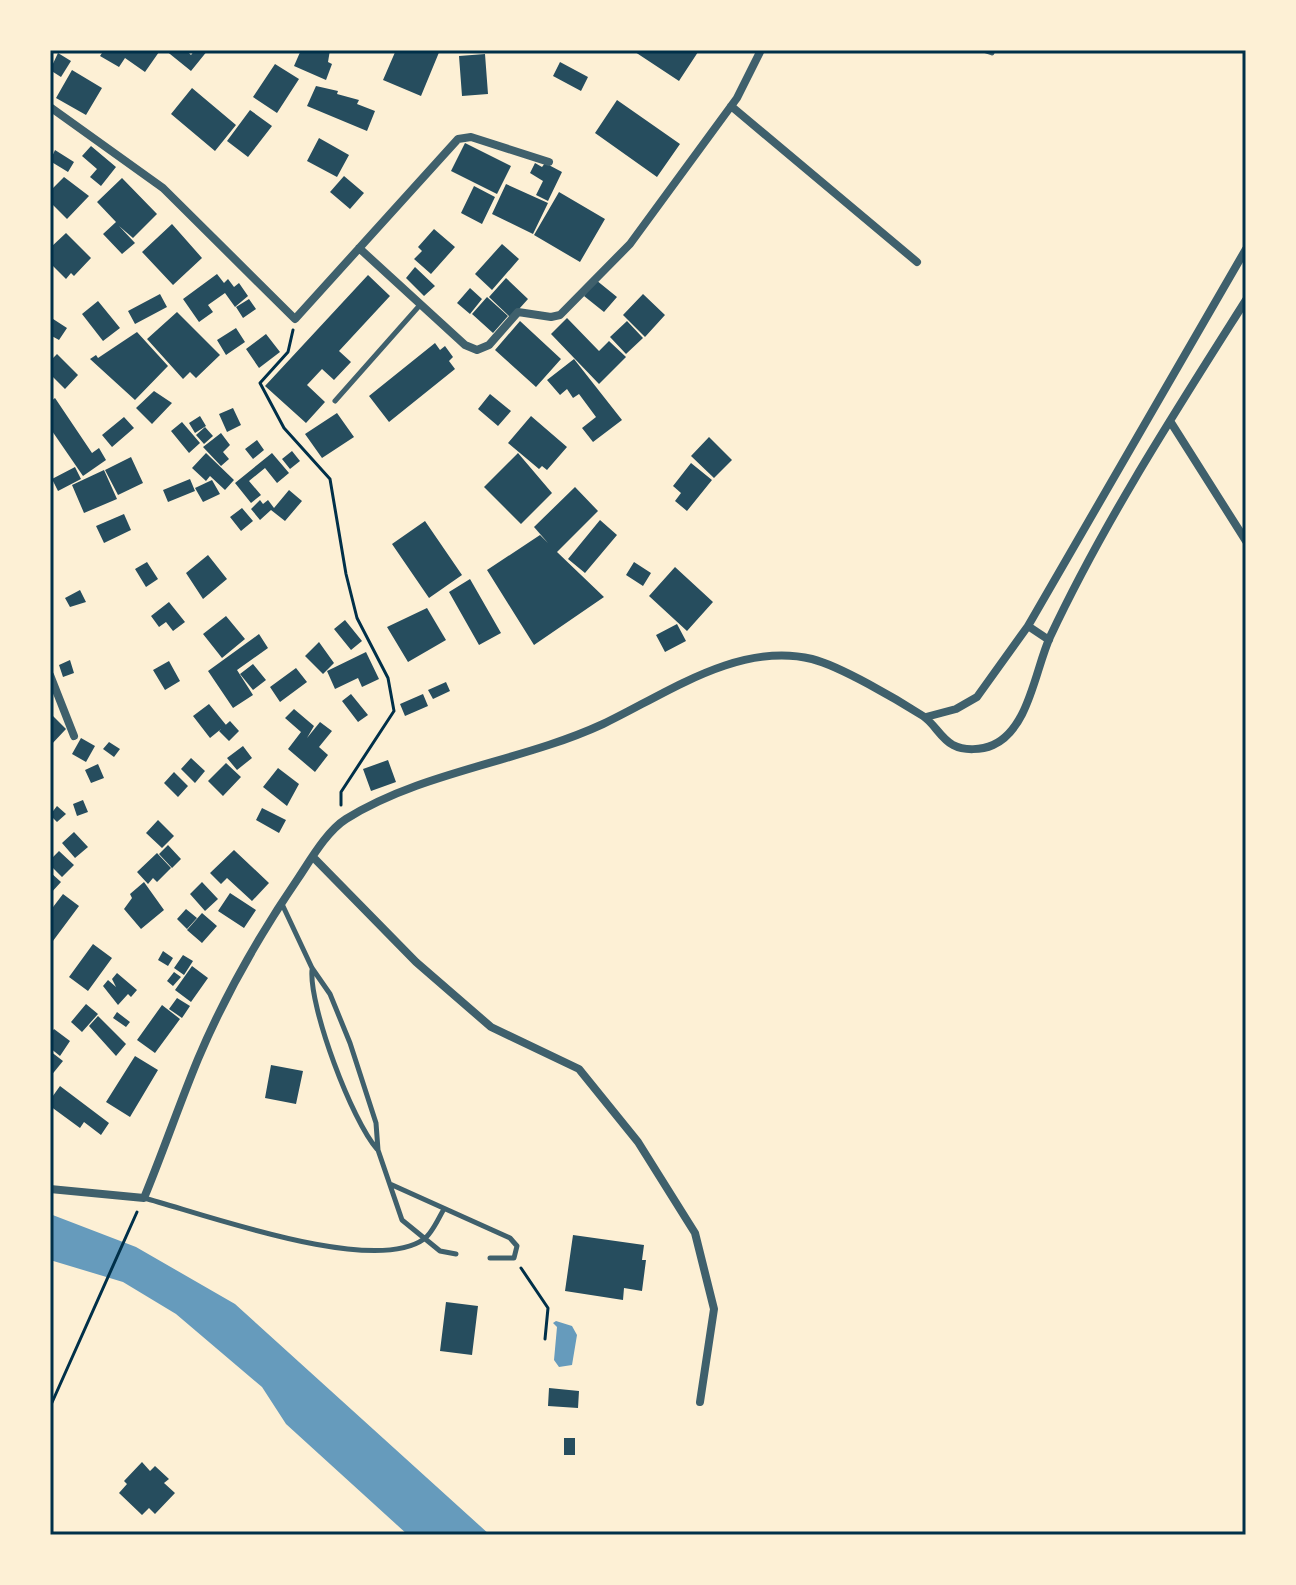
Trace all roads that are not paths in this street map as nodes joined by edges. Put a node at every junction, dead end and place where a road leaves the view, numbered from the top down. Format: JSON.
{"nodes":[{"id":1,"x":761,"y":50,"type":"edge"},
{"id":2,"x":983,"y":50,"type":"edge"},
{"id":3,"x":992,"y":53,"type":"dead end"},
{"id":4,"x":731,"y":106,"type":"junction"},
{"id":5,"x":50,"y":107,"type":"edge"},
{"id":6,"x":549,"y":162,"type":"dead end"},
{"id":7,"x":359,"y":248,"type":"junction"},
{"id":8,"x":1245,"y":252,"type":"edge"},
{"id":9,"x":917,"y":262,"type":"dead end"},
{"id":10,"x":1246,"y":300,"type":"edge"},
{"id":11,"x":421,"y":304,"type":"junction"},
{"id":12,"x":335,"y":401,"type":"dead end"},
{"id":13,"x":1170,"y":421,"type":"junction"},
{"id":14,"x":1246,"y":541,"type":"edge"},
{"id":15,"x":1028,"y":626,"type":"junction"},
{"id":16,"x":1049,"y":640,"type":"junction"},
{"id":17,"x":50,"y":675,"type":"edge"},
{"id":18,"x":926,"y":717,"type":"junction"},
{"id":19,"x":74,"y":736,"type":"dead end"},
{"id":20,"x":313,"y":857,"type":"junction"},
{"id":21,"x":281,"y":903,"type":"junction"},
{"id":22,"x":312,"y":968,"type":"junction"},
{"id":23,"x":378,"y":1150,"type":"junction"},
{"id":24,"x":389,"y":1183,"type":"junction"},
{"id":25,"x":50,"y":1189,"type":"edge"},
{"id":26,"x":144,"y":1198,"type":"junction"},
{"id":27,"x":444,"y":1209,"type":"junction"},
{"id":28,"x":425,"y":1239,"type":"junction"},
{"id":29,"x":456,"y":1254,"type":"dead end"},
{"id":30,"x":490,"y":1258,"type":"dead end"},
{"id":31,"x":700,"y":1402,"type":"dead end"}],
"edges":[{"from":1,"to":4,"type":"street"},
{"from":2,"to":3,"type":"lane"},
{"from":4,"to":9,"type":"street"},
{"from":4,"to":11,"type":"street"},
{"from":5,"to":7,"type":"street"},
{"from":6,"to":7,"type":"street"},
{"from":7,"to":11,"type":"street"},
{"from":8,"to":15,"type":"street"},
{"from":10,"to":13,"type":"street"},
{"from":11,"to":12,"type":"lane"},
{"from":13,"to":14,"type":"street"},
{"from":13,"to":16,"type":"street"},
{"from":15,"to":16,"type":"street"},
{"from":15,"to":18,"type":"street"},
{"from":16,"to":18,"type":"street"},
{"from":17,"to":19,"type":"street"},
{"from":18,"to":20,"type":"street"},
{"from":20,"to":21,"type":"street"},
{"from":20,"to":31,"type":"street"},
{"from":21,"to":22,"type":"lane"},
{"from":21,"to":26,"type":"street"},
{"from":22,"to":23,"type":"lane"},
{"from":22,"to":23,"type":"lane"},
{"from":23,"to":24,"type":"lane"},
{"from":24,"to":27,"type":"lane"},
{"from":24,"to":28,"type":"lane"},
{"from":25,"to":26,"type":"street"},
{"from":26,"to":28,"type":"lane"},
{"from":27,"to":28,"type":"lane"},
{"from":27,"to":30,"type":"lane"},
{"from":28,"to":29,"type":"lane"}]}
